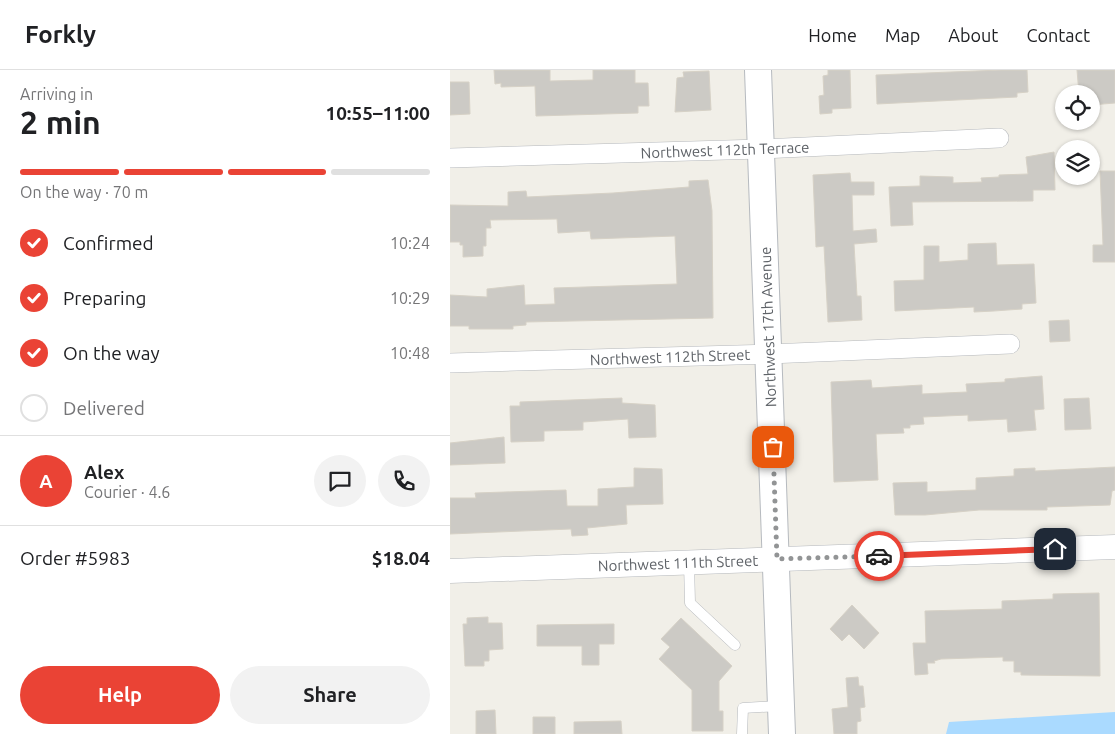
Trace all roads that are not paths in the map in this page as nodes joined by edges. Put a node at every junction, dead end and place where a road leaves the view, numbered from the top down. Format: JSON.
{"nodes":[{"id":1,"x":758,"y":70,"type":"edge"},
{"id":2,"x":999,"y":138,"type":"dead end"},
{"id":3,"x":762,"y":149,"type":"junction"},
{"id":4,"x":450,"y":158,"type":"edge"},
{"id":5,"x":1010,"y":344,"type":"dead end"},
{"id":6,"x":769,"y":354,"type":"junction"},
{"id":7,"x":450,"y":363,"type":"edge"},
{"id":8,"x":1115,"y":547,"type":"edge"},
{"id":9,"x":777,"y":559,"type":"junction"},
{"id":10,"x":689,"y":562,"type":"junction"},
{"id":11,"x":450,"y":571,"type":"edge"},
{"id":12,"x":735,"y":645,"type":"dead end"},
{"id":13,"x":781,"y":706,"type":"junction"},
{"id":14,"x":742,"y":734,"type":"edge"},
{"id":15,"x":782,"y":734,"type":"edge"}],
"edges":[{"from":1,"to":3,"type":"main road","name":"Northwest 17th Avenue"},
{"from":2,"to":3,"type":"street","name":"Northwest 112th Terrace"},
{"from":3,"to":4,"type":"street","name":"Northwest 112th Terrace"},
{"from":3,"to":6,"type":"main road","name":"Northwest 17th Avenue"},
{"from":5,"to":6,"type":"street","name":"Northwest 112th Street"},
{"from":6,"to":7,"type":"street","name":"Northwest 112th Street"},
{"from":6,"to":9,"type":"main road","name":"Northwest 17th Avenue"},
{"from":8,"to":9,"type":"street","name":"Northwest 111th Street"},
{"from":9,"to":10,"type":"street","name":"Northwest 111th Street"},
{"from":9,"to":13,"type":"main road","name":"Northwest 17th Avenue"},
{"from":10,"to":11,"type":"street","name":"Northwest 111th Street"},
{"from":10,"to":12,"type":"lane"},
{"from":13,"to":14,"type":"lane"},
{"from":13,"to":15,"type":"main road","name":"Northwest 17th Avenue"}]}
